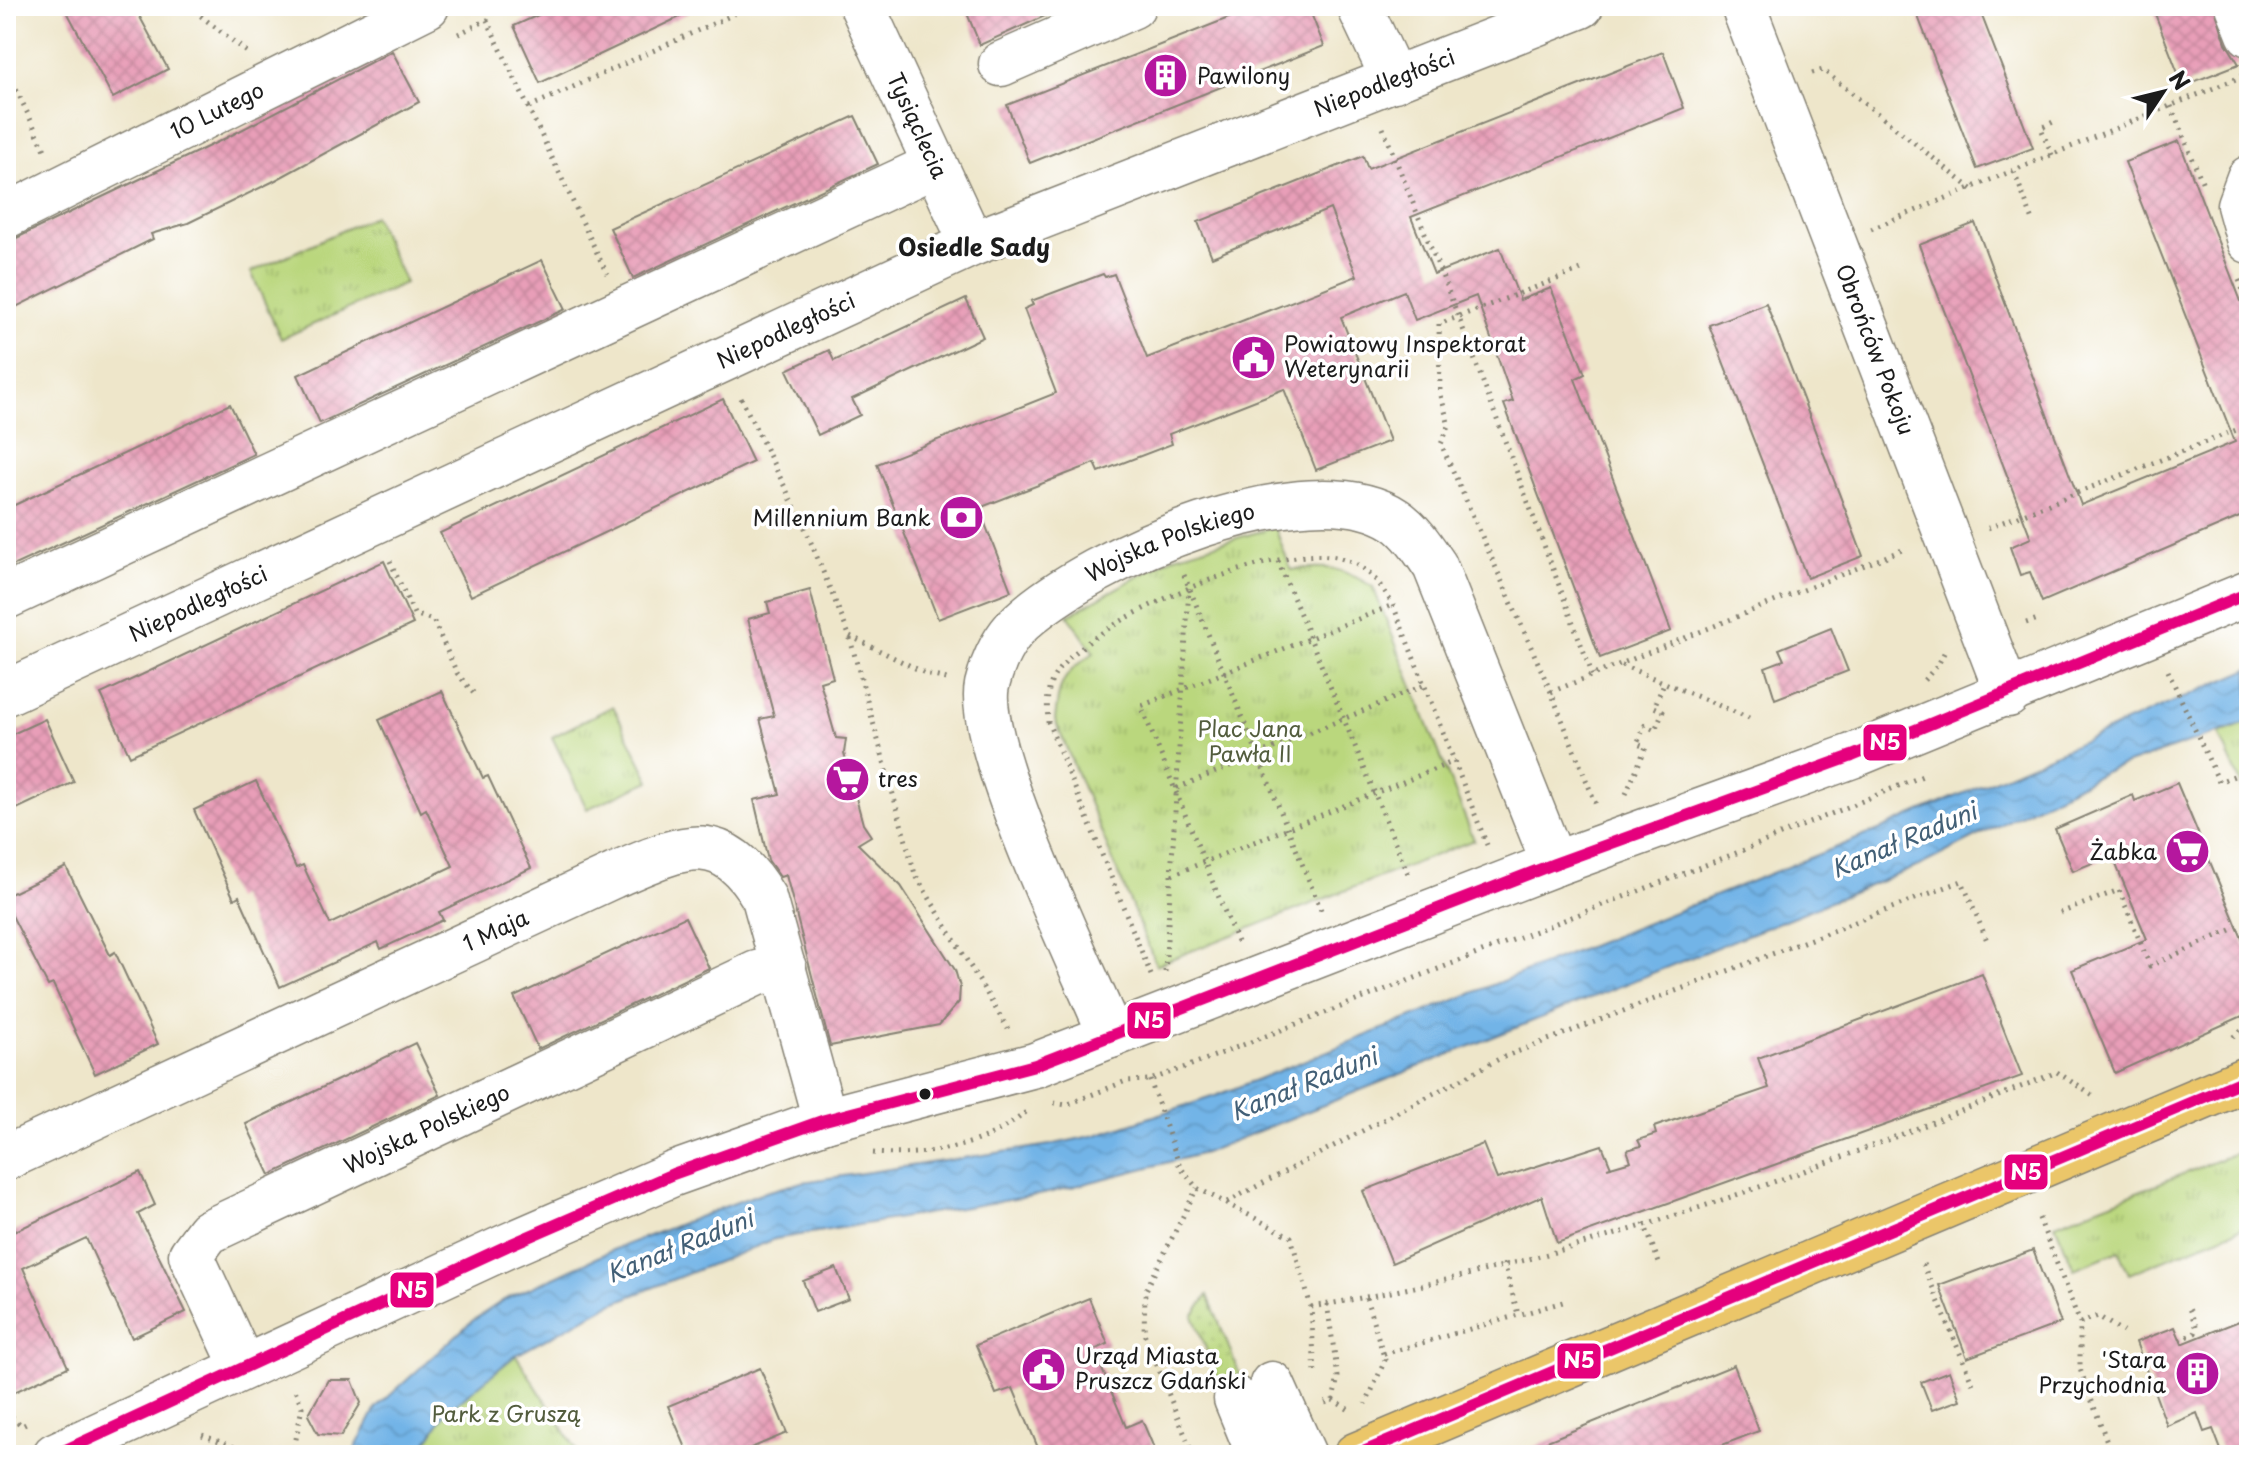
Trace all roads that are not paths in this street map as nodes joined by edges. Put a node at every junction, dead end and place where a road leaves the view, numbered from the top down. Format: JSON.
{"nodes":[{"id":1,"x":862,"y":6,"type":"edge"},
{"id":2,"x":1133,"y":6,"type":"edge"},
{"id":3,"x":1359,"y":6,"type":"edge"},
{"id":4,"x":1581,"y":6,"type":"edge"},
{"id":5,"x":1743,"y":6,"type":"edge"},
{"id":6,"x":2238,"y":6,"type":"edge"},
{"id":7,"x":439,"y":22,"type":"edge"},
{"id":8,"x":2249,"y":34,"type":"edge"},
{"id":9,"x":1001,"y":64,"type":"dead end"},
{"id":10,"x":1394,"y":80,"type":"junction"},
{"id":11,"x":935,"y":165,"type":"junction"},
{"id":12,"x":2249,"y":178,"type":"edge"},
{"id":13,"x":6,"y":216,"type":"edge"},
{"id":14,"x":2249,"y":241,"type":"edge"},
{"id":15,"x":972,"y":244,"type":"junction"},
{"id":16,"x":2249,"y":593,"type":"edge"},
{"id":17,"x":6,"y":597,"type":"edge"},
{"id":18,"x":6,"y":693,"type":"edge"},
{"id":19,"x":2008,"y":695,"type":"junction"},
{"id":20,"x":1554,"y":864,"type":"junction"},
{"id":21,"x":784,"y":968,"type":"junction"},
{"id":22,"x":1111,"y":1036,"type":"junction"},
{"id":23,"x":2249,"y":1078,"type":"edge"},
{"id":24,"x":825,"y":1120,"type":"junction"},
{"id":25,"x":6,"y":1158,"type":"edge"},
{"id":26,"x":243,"y":1367,"type":"junction"},
{"id":27,"x":55,"y":1455,"type":"edge"},
{"id":28,"x":1259,"y":1455,"type":"edge"},
{"id":29,"x":1304,"y":1455,"type":"edge"},
{"id":30,"x":1356,"y":1455,"type":"edge"}],
"edges":[{"from":1,"to":11,"type":"street","name":"Tysiąclecia"},
{"from":2,"to":9,"type":"street"},
{"from":3,"to":10,"type":"street"},
{"from":4,"to":10,"type":"street","name":"Niepodległości"},
{"from":5,"to":19,"type":"street","name":"Obrońców Pokoju"},
{"from":6,"to":8,"type":"street"},
{"from":7,"to":13,"type":"street","name":"10 Lutego"},
{"from":10,"to":15,"type":"street","name":"Niepodległości"},
{"from":11,"to":15,"type":"street","name":"Tysiąclecia"},
{"from":11,"to":17,"type":"street"},
{"from":12,"to":14,"type":"street"},
{"from":15,"to":18,"type":"street","name":"Niepodległości"},
{"from":16,"to":19,"type":"street"},
{"from":19,"to":20,"type":"street"},
{"from":20,"to":22,"type":"street"},
{"from":20,"to":22,"type":"street","name":"Wojska Polskiego"},
{"from":21,"to":24,"type":"street","name":"1 Maja"},
{"from":21,"to":25,"type":"street","name":"1 Maja"},
{"from":21,"to":26,"type":"street","name":"Wojska Polskiego"},
{"from":22,"to":24,"type":"street"},
{"from":23,"to":30,"type":"main road"},
{"from":24,"to":26,"type":"street"},
{"from":26,"to":27,"type":"street"},
{"from":28,"to":29,"type":"street"}]}
